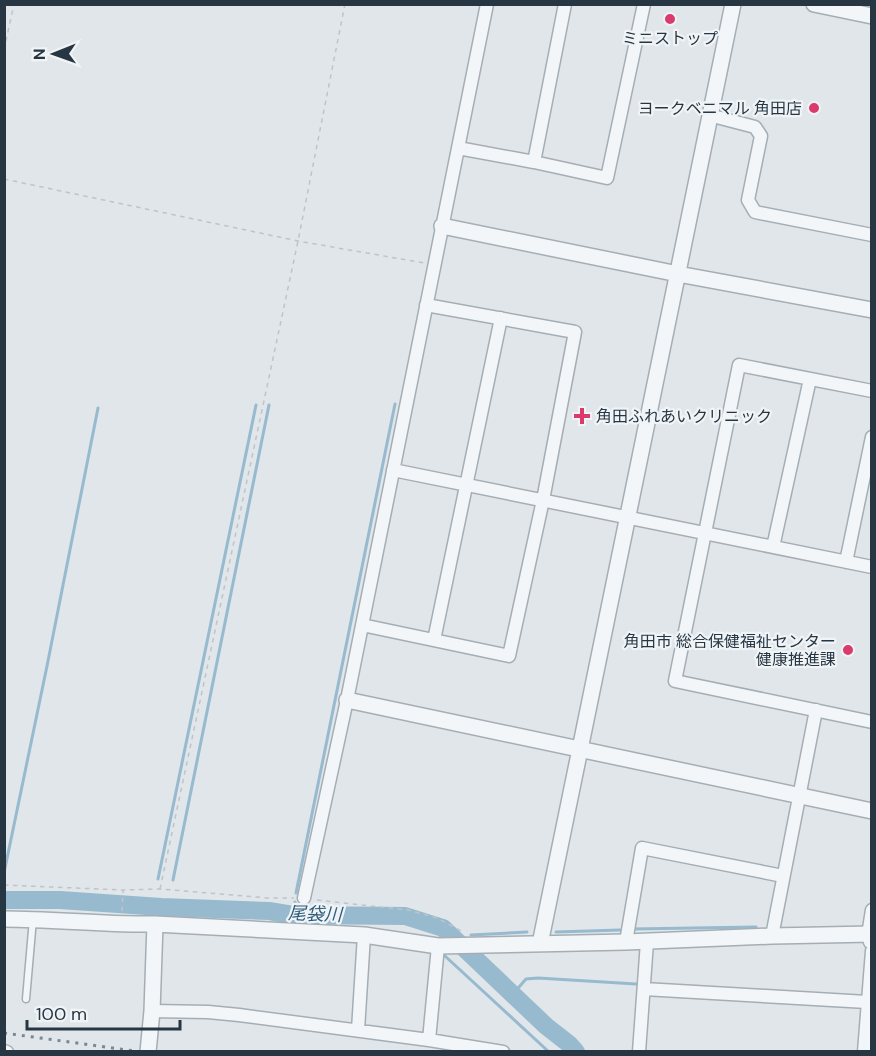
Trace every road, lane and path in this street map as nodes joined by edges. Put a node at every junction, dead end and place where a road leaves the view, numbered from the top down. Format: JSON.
{"nodes":[{"id":1,"x":14,"y":4,"type":"edge"},
{"id":2,"x":345,"y":4,"type":"edge"},
{"id":3,"x":487,"y":4,"type":"edge"},
{"id":4,"x":565,"y":4,"type":"edge"},
{"id":5,"x":644,"y":4,"type":"edge"},
{"id":6,"x":732,"y":4,"type":"edge"},
{"id":7,"x":814,"y":4,"type":"edge"},
{"id":8,"x":872,"y":16,"type":"edge"},
{"id":9,"x":4,"y":50,"type":"edge"},
{"id":10,"x":709,"y":115,"type":"junction"},
{"id":11,"x":458,"y":148,"type":"junction"},
{"id":12,"x":534,"y":162,"type":"junction"},
{"id":13,"x":4,"y":179,"type":"edge"},
{"id":14,"x":442,"y":226,"type":"junction"},
{"id":15,"x":872,"y":235,"type":"edge"},
{"id":16,"x":298,"y":241,"type":"junction"},
{"id":17,"x":434,"y":265,"type":"junction"},
{"id":18,"x":678,"y":274,"type":"junction"},
{"id":19,"x":426,"y":305,"type":"junction"},
{"id":20,"x":872,"y":310,"type":"edge"},
{"id":21,"x":501,"y":318,"type":"junction"},
{"id":22,"x":810,"y":379,"type":"junction"},
{"id":23,"x":872,"y":391,"type":"edge"},
{"id":24,"x":872,"y":437,"type":"edge"},
{"id":25,"x":870,"y":453,"type":"edge"},
{"id":26,"x":393,"y":470,"type":"junction"},
{"id":27,"x":467,"y":485,"type":"junction"},
{"id":28,"x":543,"y":500,"type":"junction"},
{"id":29,"x":627,"y":518,"type":"junction"},
{"id":30,"x":705,"y":534,"type":"junction"},
{"id":31,"x":773,"y":548,"type":"junction"},
{"id":32,"x":846,"y":562,"type":"junction"},
{"id":33,"x":872,"y":567,"type":"edge"},
{"id":34,"x":362,"y":625,"type":"junction"},
{"id":35,"x":434,"y":640,"type":"junction"},
{"id":36,"x":347,"y":700,"type":"junction"},
{"id":37,"x":816,"y":710,"type":"junction"},
{"id":38,"x":872,"y":722,"type":"edge"},
{"id":39,"x":579,"y":749,"type":"junction"},
{"id":40,"x":799,"y":795,"type":"junction"},
{"id":41,"x":872,"y":810,"type":"edge"},
{"id":42,"x":783,"y":876,"type":"junction"},
{"id":43,"x":4,"y":885,"type":"edge"},
{"id":44,"x":160,"y":889,"type":"junction"},
{"id":45,"x":123,"y":890,"type":"junction"},
{"id":46,"x":304,"y":898,"type":"junction"},
{"id":47,"x":872,"y":910,"type":"edge"},
{"id":48,"x":122,"y":918,"type":"dead end"},
{"id":49,"x":4,"y":919,"type":"edge"},
{"id":50,"x":33,"y":919,"type":"junction"},
{"id":51,"x":155,"y":924,"type":"junction"},
{"id":52,"x":364,"y":935,"type":"junction"},
{"id":53,"x":772,"y":936,"type":"junction"},
{"id":54,"x":626,"y":942,"type":"junction"},
{"id":55,"x":647,"y":942,"type":"junction"},
{"id":56,"x":871,"y":942,"type":"edge"},
{"id":57,"x":540,"y":944,"type":"junction"},
{"id":58,"x":458,"y":945,"type":"junction"},
{"id":59,"x":644,"y":989,"type":"junction"},
{"id":60,"x":26,"y":999,"type":"dead end"},
{"id":61,"x":867,"y":1002,"type":"junction"},
{"id":62,"x":152,"y":1011,"type":"junction"},
{"id":63,"x":358,"y":1030,"type":"junction"},
{"id":64,"x":429,"y":1040,"type":"junction"},
{"id":65,"x":148,"y":1052,"type":"edge"},
{"id":66,"x":503,"y":1052,"type":"edge"},
{"id":67,"x":639,"y":1052,"type":"edge"},
{"id":68,"x":864,"y":1052,"type":"edge"}],
"edges":[{"from":1,"to":9,"type":"path"},
{"from":2,"to":16,"type":"path"},
{"from":3,"to":11,"type":"street"},
{"from":4,"to":12,"type":"street"},
{"from":5,"to":12,"type":"street"},
{"from":6,"to":10,"type":"street"},
{"from":7,"to":8,"type":"street"},
{"from":10,"to":15,"type":"street"},
{"from":10,"to":18,"type":"street"},
{"from":11,"to":12,"type":"street"},
{"from":11,"to":14,"type":"street"},
{"from":13,"to":16,"type":"path"},
{"from":14,"to":17,"type":"street"},
{"from":14,"to":18,"type":"street"},
{"from":16,"to":17,"type":"path"},
{"from":16,"to":44,"type":"path"},
{"from":17,"to":19,"type":"street"},
{"from":18,"to":20,"type":"street"},
{"from":18,"to":29,"type":"street"},
{"from":19,"to":21,"type":"street"},
{"from":19,"to":26,"type":"street"},
{"from":21,"to":27,"type":"street"},
{"from":21,"to":28,"type":"street"},
{"from":22,"to":23,"type":"street"},
{"from":22,"to":30,"type":"street"},
{"from":22,"to":31,"type":"street"},
{"from":24,"to":25,"type":"street"},
{"from":25,"to":32,"type":"street"},
{"from":26,"to":27,"type":"street"},
{"from":26,"to":34,"type":"street"},
{"from":27,"to":28,"type":"street"},
{"from":27,"to":35,"type":"street"},
{"from":28,"to":29,"type":"street"},
{"from":28,"to":35,"type":"street"},
{"from":29,"to":30,"type":"street"},
{"from":29,"to":39,"type":"street"},
{"from":30,"to":31,"type":"street"},
{"from":30,"to":37,"type":"street"},
{"from":31,"to":32,"type":"street"},
{"from":32,"to":33,"type":"street"},
{"from":34,"to":35,"type":"street"},
{"from":34,"to":36,"type":"street"},
{"from":36,"to":39,"type":"street"},
{"from":36,"to":46,"type":"street"},
{"from":37,"to":38,"type":"street"},
{"from":37,"to":40,"type":"street"},
{"from":39,"to":40,"type":"street"},
{"from":39,"to":57,"type":"street"},
{"from":40,"to":41,"type":"street"},
{"from":40,"to":42,"type":"street"},
{"from":42,"to":53,"type":"street"},
{"from":42,"to":54,"type":"street"},
{"from":43,"to":45,"type":"path"},
{"from":44,"to":45,"type":"path"},
{"from":44,"to":46,"type":"path"},
{"from":45,"to":48,"type":"path"},
{"from":46,"to":58,"type":"path"},
{"from":47,"to":56,"type":"street"},
{"from":49,"to":50,"type":"street"},
{"from":50,"to":51,"type":"street"},
{"from":50,"to":60,"type":"lane"},
{"from":51,"to":52,"type":"street"},
{"from":51,"to":62,"type":"street"},
{"from":52,"to":58,"type":"street"},
{"from":52,"to":63,"type":"street"},
{"from":53,"to":55,"type":"street"},
{"from":53,"to":56,"type":"street"},
{"from":54,"to":55,"type":"street"},
{"from":54,"to":57,"type":"street"},
{"from":55,"to":59,"type":"street"},
{"from":56,"to":61,"type":"street"},
{"from":57,"to":58,"type":"street"},
{"from":58,"to":64,"type":"street"},
{"from":59,"to":61,"type":"street"},
{"from":59,"to":67,"type":"street"},
{"from":61,"to":68,"type":"street"},
{"from":62,"to":63,"type":"street"},
{"from":62,"to":65,"type":"street"},
{"from":63,"to":64,"type":"street"},
{"from":64,"to":66,"type":"street"}]}
